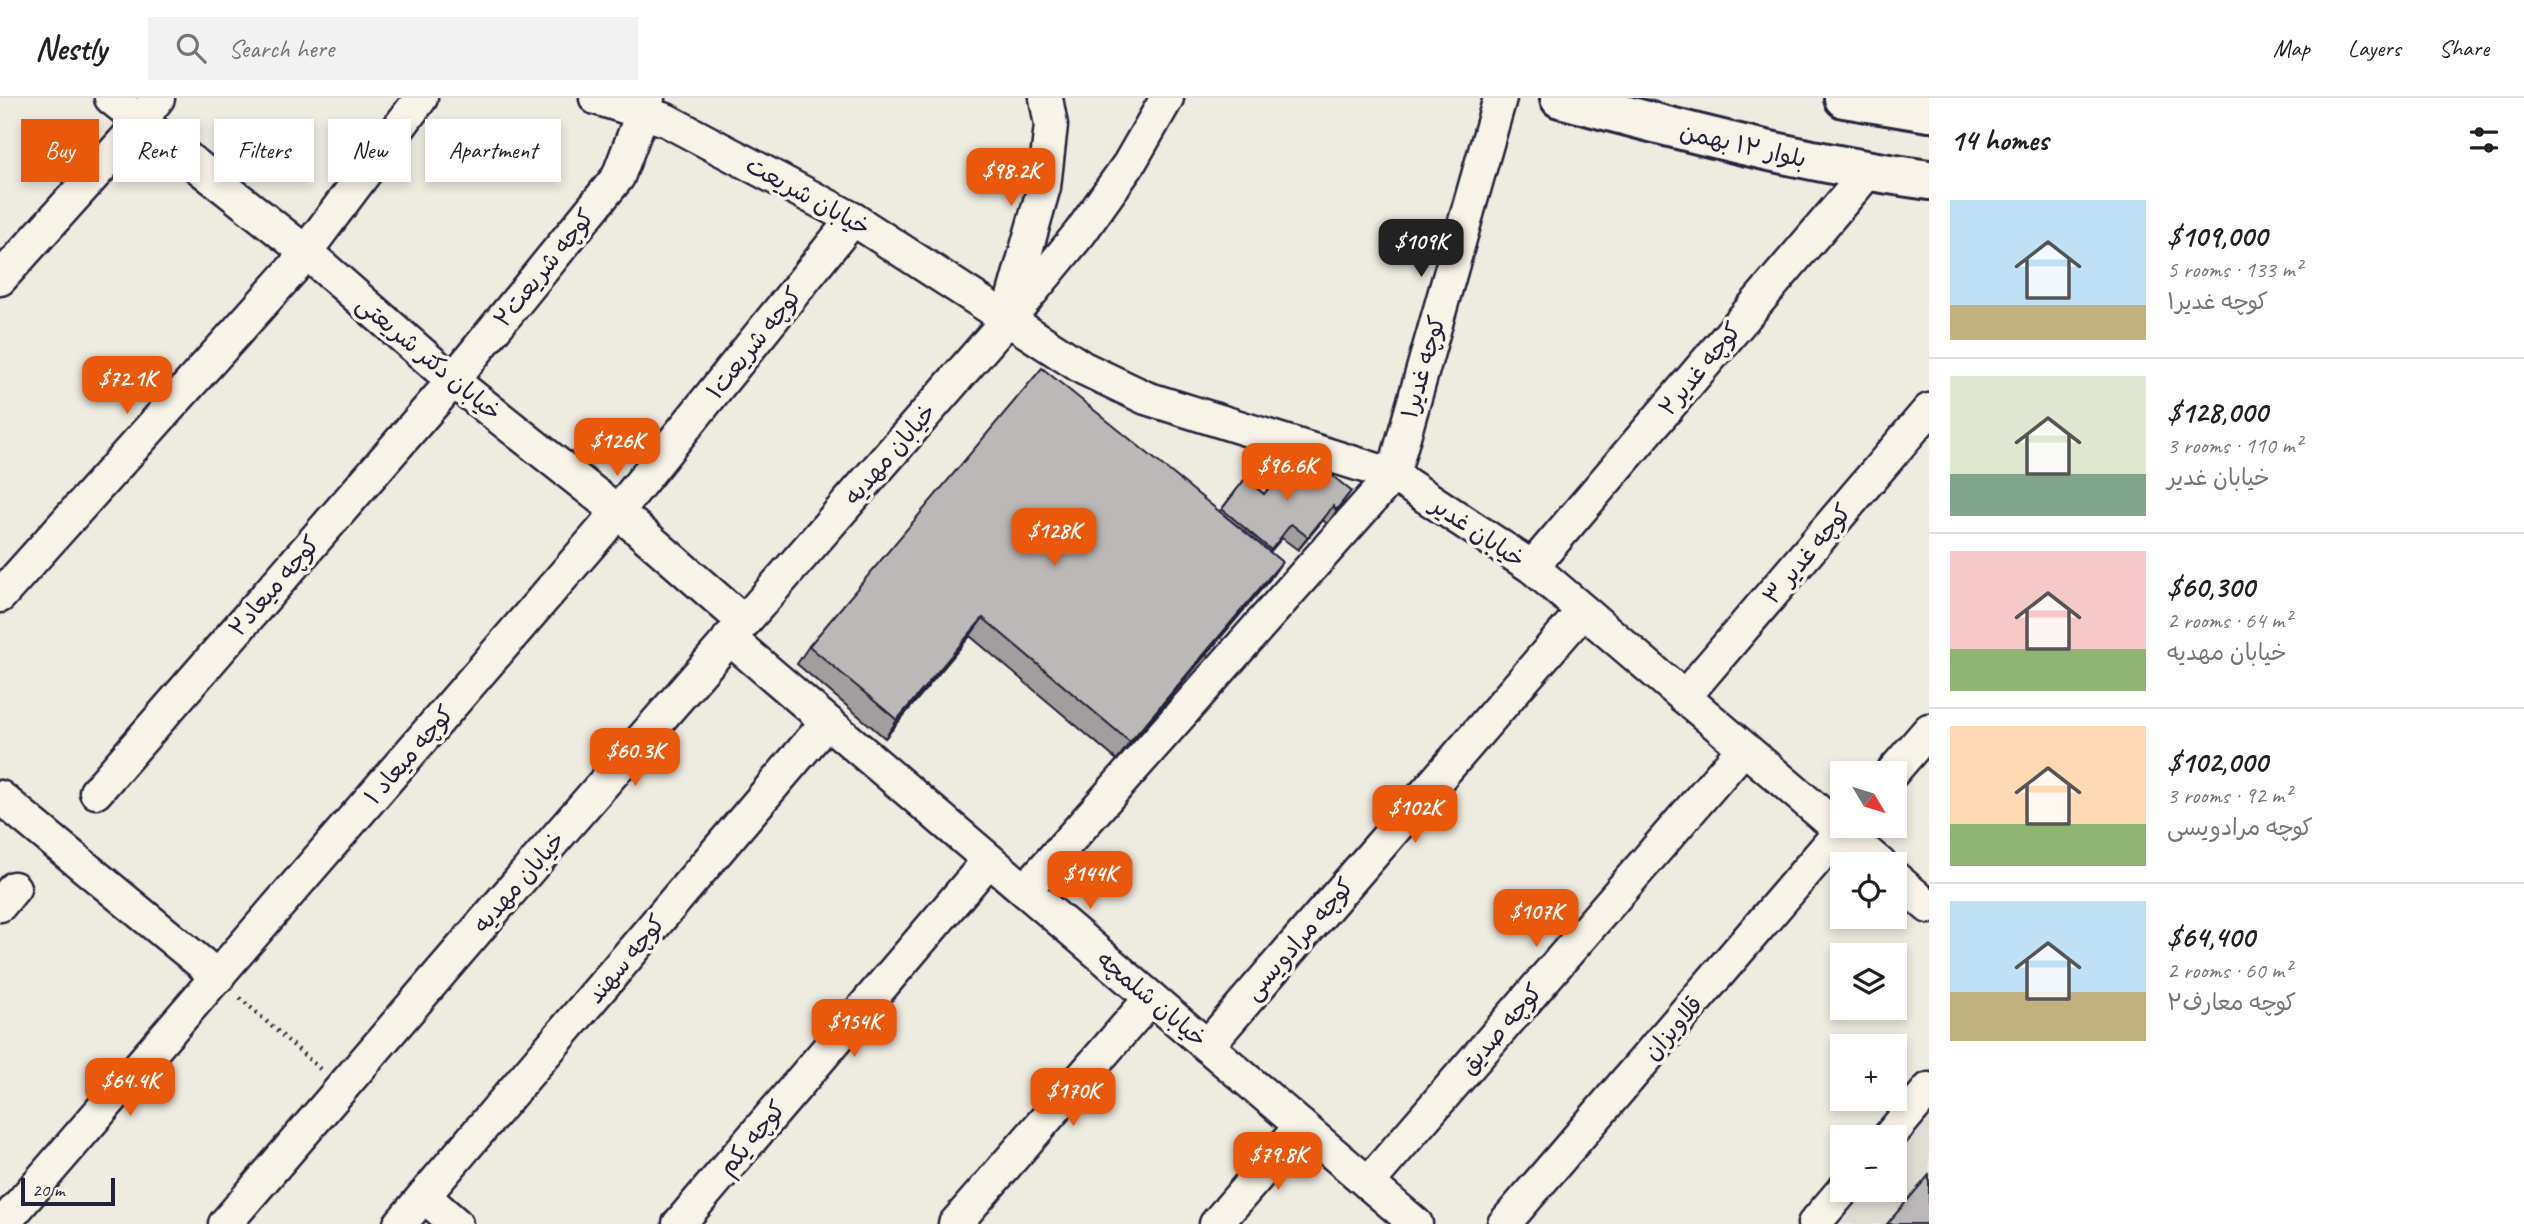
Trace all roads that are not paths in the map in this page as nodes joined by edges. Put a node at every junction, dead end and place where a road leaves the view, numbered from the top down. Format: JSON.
{"nodes":[{"id":1,"x":111,"y":98,"type":"edge"},
{"id":2,"x":421,"y":98,"type":"edge"},
{"id":3,"x":596,"y":98,"type":"edge"},
{"id":4,"x":1046,"y":98,"type":"edge"},
{"id":5,"x":1167,"y":98,"type":"edge"},
{"id":6,"x":1500,"y":98,"type":"edge"},
{"id":7,"x":1560,"y":98,"type":"edge"},
{"id":8,"x":1844,"y":98,"type":"edge"},
{"id":9,"x":645,"y":105,"type":"edge"},
{"id":10,"x":1929,"y":112,"type":"edge"},
{"id":11,"x":142,"y":119,"type":"edge"},
{"id":12,"x":113,"y":152,"type":"edge"},
{"id":13,"x":200,"y":171,"type":"edge"},
{"id":14,"x":1868,"y":172,"type":"junction"},
{"id":15,"x":1929,"y":180,"type":"edge"},
{"id":16,"x":853,"y":219,"type":"junction"},
{"id":17,"x":299,"y":261,"type":"junction"},
{"id":18,"x":0,"y":279,"type":"edge"},
{"id":19,"x":1007,"y":319,"type":"junction"},
{"id":20,"x":452,"y":380,"type":"junction"},
{"id":21,"x":1929,"y":410,"type":"edge"},
{"id":22,"x":1393,"y":475,"type":"junction"},
{"id":23,"x":609,"y":522,"type":"junction"},
{"id":24,"x":1532,"y":567,"type":"junction"},
{"id":25,"x":0,"y":596,"type":"edge"},
{"id":26,"x":1583,"y":611,"type":"junction"},
{"id":27,"x":737,"y":630,"type":"junction"},
{"id":28,"x":1685,"y":698,"type":"junction"},
{"id":29,"x":827,"y":722,"type":"junction"},
{"id":30,"x":1929,"y":730,"type":"edge"},
{"id":31,"x":1744,"y":748,"type":"junction"},
{"id":32,"x":1902,"y":761,"type":"edge"},
{"id":33,"x":96,"y":792,"type":"dead end"},
{"id":34,"x":0,"y":797,"type":"edge"},
{"id":35,"x":1830,"y":818,"type":"edge"},
{"id":36,"x":1835,"y":838,"type":"edge"},
{"id":37,"x":1853,"y":838,"type":"edge"},
{"id":38,"x":1867,"y":852,"type":"edge"},
{"id":39,"x":989,"y":860,"type":"junction"},
{"id":40,"x":1907,"y":888,"type":"edge"},
{"id":41,"x":1025,"y":890,"type":"junction"},
{"id":42,"x":1929,"y":907,"type":"edge"},
{"id":43,"x":218,"y":977,"type":"junction"},
{"id":44,"x":1151,"y":998,"type":"junction"},
{"id":45,"x":1207,"y":1046,"type":"junction"},
{"id":46,"x":1929,"y":1089,"type":"edge"},
{"id":47,"x":1899,"y":1125,"type":"edge"},
{"id":48,"x":1301,"y":1126,"type":"junction"},
{"id":49,"x":1368,"y":1183,"type":"junction"},
{"id":50,"x":424,"y":1196,"type":"junction"},
{"id":51,"x":1833,"y":1202,"type":"edge"},
{"id":52,"x":3,"y":1224,"type":"edge"},
{"id":53,"x":225,"y":1224,"type":"edge"},
{"id":54,"x":400,"y":1224,"type":"edge"},
{"id":55,"x":456,"y":1224,"type":"edge"},
{"id":56,"x":679,"y":1224,"type":"edge"},
{"id":57,"x":955,"y":1224,"type":"edge"},
{"id":58,"x":1216,"y":1224,"type":"edge"},
{"id":59,"x":1416,"y":1224,"type":"edge"},
{"id":60,"x":1504,"y":1224,"type":"edge"},
{"id":61,"x":1814,"y":1224,"type":"edge"}],
"edges":[{"from":1,"to":11,"type":"street","name":"خیابان دکتر شریعتی"},
{"from":2,"to":17,"type":"street"},
{"from":3,"to":9,"type":"street","name":"خیابان شریعت"},
{"from":4,"to":19,"type":"street","name":"خیابان مهدیه"},
{"from":5,"to":19,"type":"street","name":"خیابان مهدیه"},
{"from":6,"to":22,"type":"street","name":"کوچه غدیر۱"},
{"from":7,"to":14,"type":"main road","name":"بلوار ۱۲ بهمن"},
{"from":8,"to":10,"type":"main road"},
{"from":9,"to":16,"type":"street","name":"خیابان شریعت"},
{"from":9,"to":20,"type":"street","name":"کوچه شریعت۲"},
{"from":12,"to":18,"type":"street"},
{"from":13,"to":17,"type":"street","name":"خیابان دکتر شریعتی"},
{"from":14,"to":15,"type":"main road","name":"بلوار ۱۲ بهمن"},
{"from":14,"to":24,"type":"street","name":"کوچه غدیر۲"},
{"from":16,"to":19,"type":"street","name":"خیابان شریعت"},
{"from":16,"to":23,"type":"street","name":"کوچه شریعت۱"},
{"from":17,"to":20,"type":"street","name":"خیابان دکتر شریعتی"},
{"from":17,"to":25,"type":"street"},
{"from":19,"to":22,"type":"street","name":"خیابان غدیر"},
{"from":19,"to":27,"type":"street","name":"خیابان مهدیه"},
{"from":20,"to":23,"type":"street","name":"خیابان دکتر شریعتی"},
{"from":20,"to":33,"type":"street","name":"کوچه میعاد۲"},
{"from":21,"to":28,"type":"street","name":"کوچه غدیر ۳"},
{"from":22,"to":24,"type":"street","name":"خیابان غدیر"},
{"from":22,"to":41,"type":"street"},
{"from":23,"to":27,"type":"street","name":"خیابان دکتر شریعتی"},
{"from":23,"to":43,"type":"street","name":"کوچه میعاد ۱"},
{"from":24,"to":26,"type":"street","name":"خیابان غدیر"},
{"from":26,"to":28,"type":"street","name":"خیابان غدیر"},
{"from":26,"to":45,"type":"street","name":"کوچه مرادویسی"},
{"from":27,"to":29,"type":"street","name":"خیابان شلمچه"},
{"from":27,"to":53,"type":"street","name":"خیابان مهدیه"},
{"from":28,"to":31,"type":"street","name":"خیابان غدیر"},
{"from":29,"to":39,"type":"street","name":"خیابان شلمچه"},
{"from":29,"to":50,"type":"street","name":"کوچه سهند"},
{"from":30,"to":32,"type":"street"},
{"from":31,"to":35,"type":"street","name":"خیابان غدیر"},
{"from":31,"to":49,"type":"street","name":"کوچه صدیق"},
{"from":34,"to":43,"type":"street"},
{"from":36,"to":60,"type":"street","name":"قلاویزان"},
{"from":37,"to":38,"type":"street","name":"خیابان غدیر"},
{"from":39,"to":41,"type":"street","name":"خیابان شلمچه"},
{"from":39,"to":56,"type":"street","name":"کوچه یکم"},
{"from":40,"to":42,"type":"street"},
{"from":41,"to":44,"type":"street","name":"خیابان شلمچه"},
{"from":43,"to":52,"type":"street","name":"کوچه میعاد ۱"},
{"from":44,"to":45,"type":"street","name":"خیابان شلمچه"},
{"from":44,"to":57,"type":"street"},
{"from":45,"to":48,"type":"street","name":"خیابان شلمچه"},
{"from":46,"to":47,"type":"street"},
{"from":48,"to":49,"type":"street","name":"خیابان شلمچه"},
{"from":48,"to":58,"type":"street"},
{"from":49,"to":59,"type":"street","name":"خیابان شلمچه"},
{"from":50,"to":54,"type":"street","name":"کوچه سهند"},
{"from":50,"to":55,"type":"street"},
{"from":51,"to":61,"type":"street"}]}
